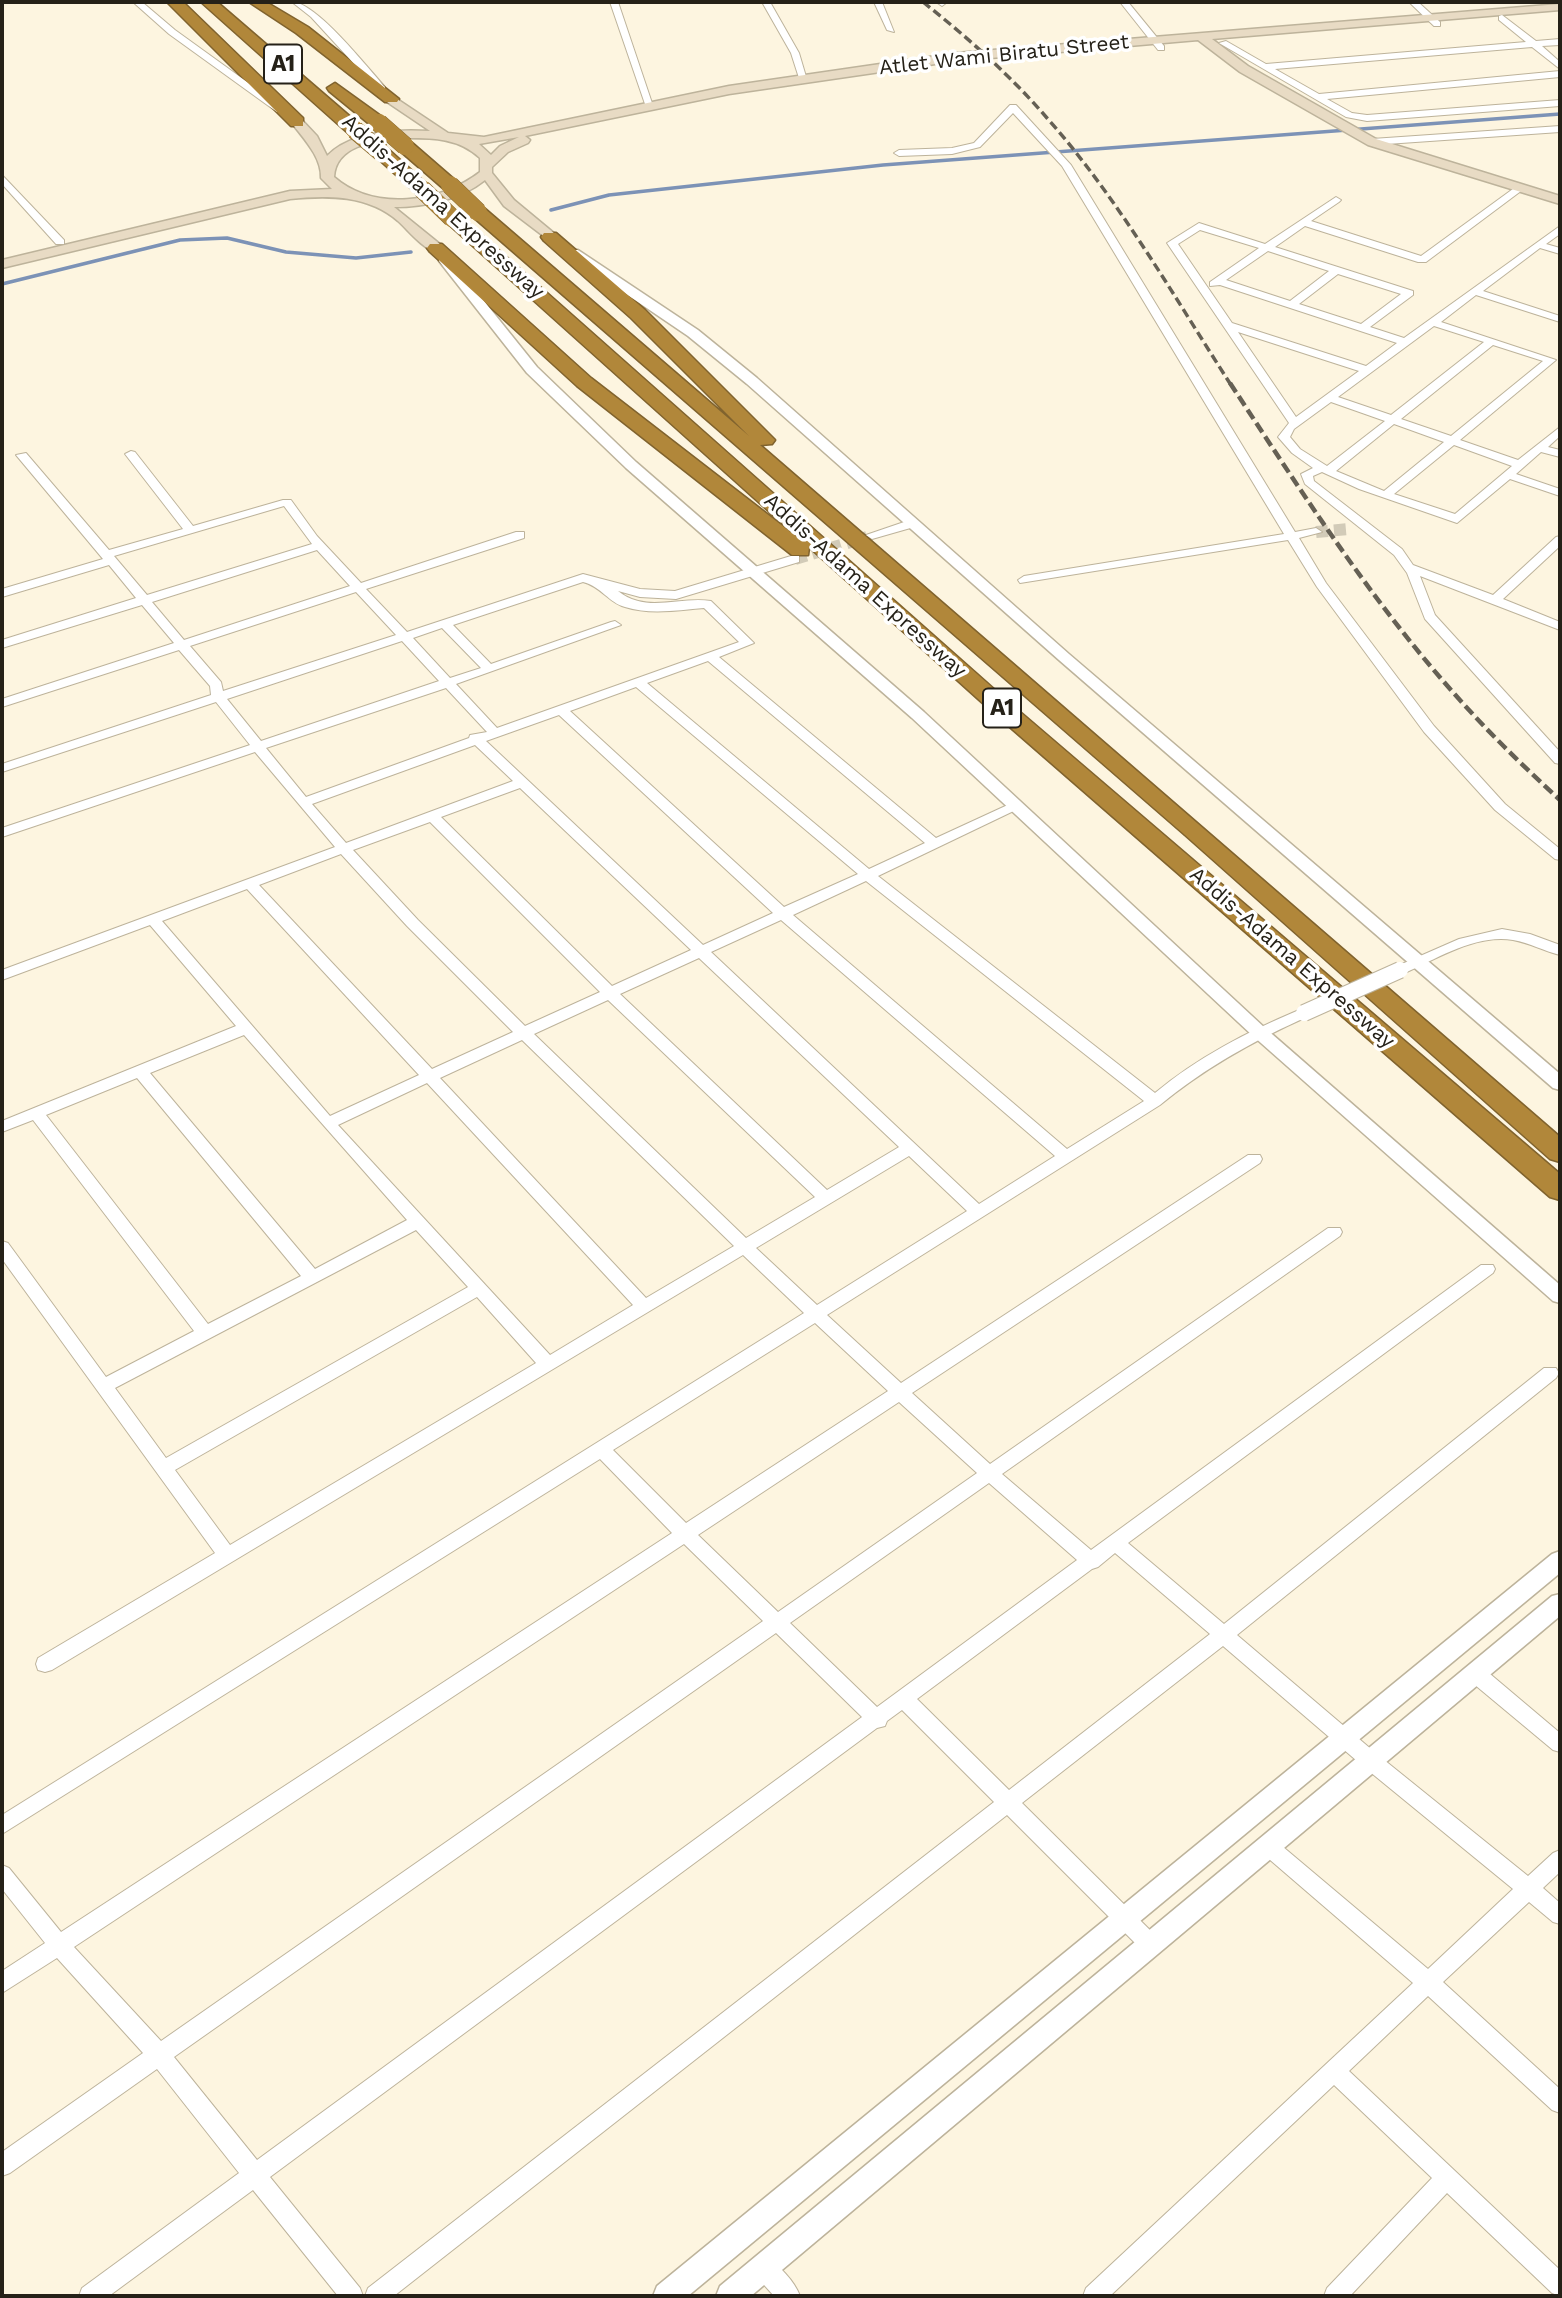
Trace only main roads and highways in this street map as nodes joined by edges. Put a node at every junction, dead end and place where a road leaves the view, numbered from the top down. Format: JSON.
{"nodes":[{"id":1,"x":174,"y":2,"type":"edge"},
{"id":2,"x":208,"y":2,"type":"edge"},
{"id":3,"x":226,"y":2,"type":"edge"},
{"id":4,"x":256,"y":2,"type":"edge"},
{"id":5,"x":1560,"y":7,"type":"edge"},
{"id":6,"x":1560,"y":13,"type":"edge"},
{"id":7,"x":1434,"y":21,"type":"junction"},
{"id":8,"x":1211,"y":41,"type":"junction"},
{"id":9,"x":1158,"y":44,"type":"junction"},
{"id":10,"x":705,"y":98,"type":"junction"},
{"id":11,"x":391,"y":99,"type":"joint"},
{"id":12,"x":296,"y":122,"type":"joint"},
{"id":13,"x":574,"y":125,"type":"junction"},
{"id":14,"x":450,"y":137,"type":"junction"},
{"id":15,"x":487,"y":168,"type":"junction"},
{"id":16,"x":326,"y":169,"type":"junction"},
{"id":17,"x":350,"y":195,"type":"junction"},
{"id":18,"x":368,"y":200,"type":"junction"},
{"id":19,"x":1560,"y":200,"type":"edge"},
{"id":20,"x":550,"y":237,"type":"joint"},
{"id":21,"x":436,"y":248,"type":"joint"},
{"id":22,"x":2,"y":256,"type":"edge"},
{"id":23,"x":2,"y":264,"type":"edge"},
{"id":24,"x":872,"y":545,"type":"junction"},
{"id":25,"x":949,"y":662,"type":"junction"},
{"id":26,"x":1560,"y":1152,"type":"edge"},
{"id":27,"x":1560,"y":1190,"type":"edge"}],
"edges":[{"from":1,"to":12,"type":"highway"},
{"from":2,"to":25,"type":"highway","name":"Addis-Adama Expressway","number":"A1","bridge":true},
{"from":3,"to":24,"type":"highway","name":"Addis-Adama Expressway","number":"A1","bridge":true},
{"from":4,"to":11,"type":"highway"},
{"from":5,"to":7,"type":"main road"},
{"from":6,"to":7,"type":"main road"},
{"from":7,"to":8,"type":"main road"},
{"from":7,"to":8,"type":"main road"},
{"from":8,"to":9,"type":"main road"},
{"from":8,"to":19,"type":"main road"},
{"from":9,"to":10,"type":"main road"},
{"from":9,"to":10,"type":"main road","name":"Atlet Wami Biratu Street"},
{"from":10,"to":13,"type":"main road"},
{"from":10,"to":13,"type":"main road","name":"Atlet Wami Biratu Street"},
{"from":11,"to":14,"type":"main road"},
{"from":12,"to":16,"type":"main road"},
{"from":13,"to":14,"type":"main road","name":"Atlet Wami Biratu Street"},
{"from":13,"to":15,"type":"main road"},
{"from":14,"to":15,"type":"main road"},
{"from":14,"to":16,"type":"main road","name":"Atlet Wami Biratu Street"},
{"from":15,"to":18,"type":"main road"},
{"from":15,"to":20,"type":"main road"},
{"from":16,"to":17,"type":"main road"},
{"from":16,"to":22,"type":"main road","name":"Atlet Wami Biratu Street"},
{"from":17,"to":18,"type":"main road"},
{"from":17,"to":23,"type":"main road"},
{"from":18,"to":21,"type":"main road"},
{"from":20,"to":24,"type":"highway"},
{"from":21,"to":25,"type":"highway"},
{"from":24,"to":26,"type":"highway","name":"Addis-Adama Expressway","number":"A1"},
{"from":25,"to":27,"type":"highway","name":"Addis-Adama Expressway","number":"A1"}]}
